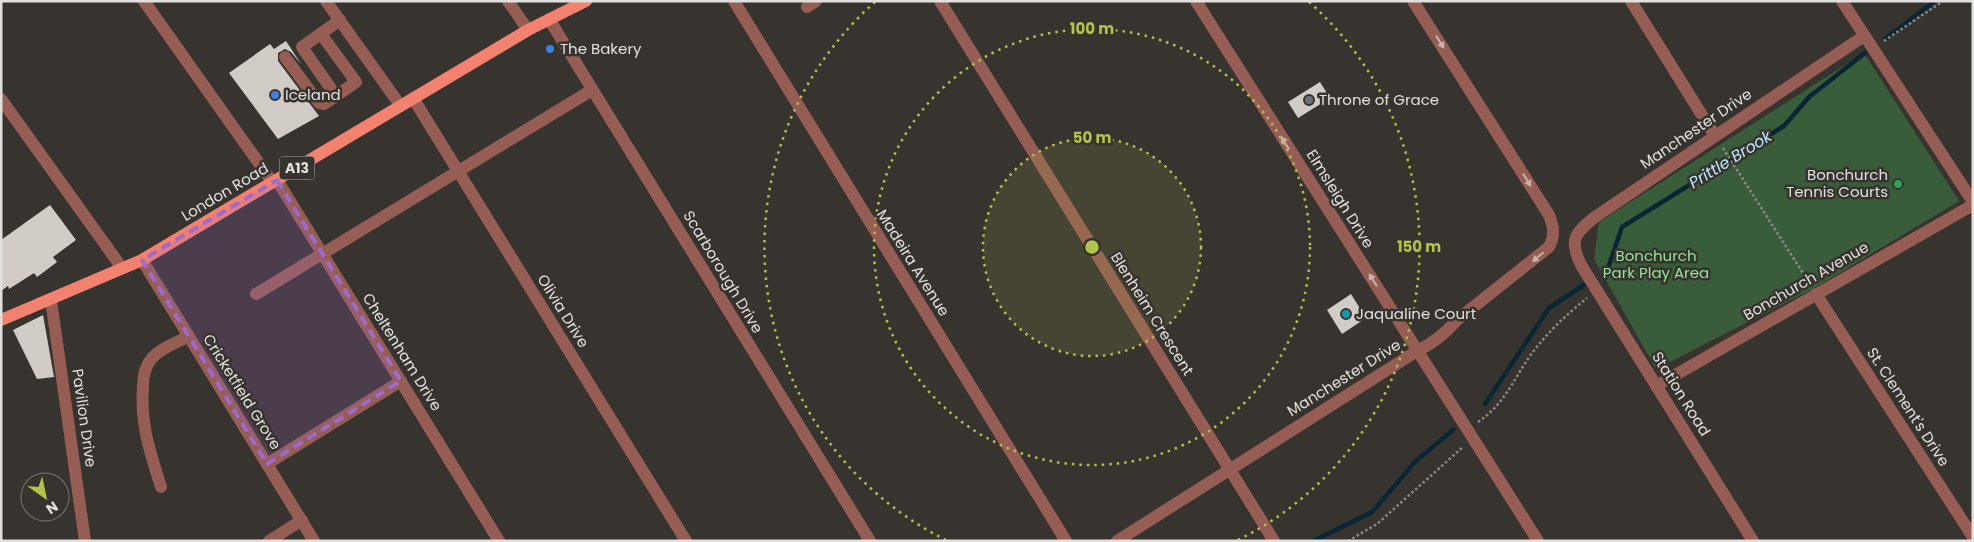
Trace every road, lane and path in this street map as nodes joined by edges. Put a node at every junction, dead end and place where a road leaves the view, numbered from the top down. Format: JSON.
{"nodes":[{"id":1,"x":144,"y":1,"type":"edge"},
{"id":2,"x":326,"y":1,"type":"edge"},
{"id":3,"x":508,"y":1,"type":"edge"},
{"id":4,"x":586,"y":1,"type":"edge"},
{"id":5,"x":734,"y":1,"type":"edge"},
{"id":6,"x":940,"y":1,"type":"edge"},
{"id":7,"x":1196,"y":1,"type":"edge"},
{"id":8,"x":1414,"y":1,"type":"edge"},
{"id":9,"x":1631,"y":1,"type":"edge"},
{"id":10,"x":1842,"y":1,"type":"edge"},
{"id":11,"x":1943,"y":1,"type":"edge"},
{"id":12,"x":549,"y":19,"type":"junction"},
{"id":13,"x":340,"y":20,"type":"junction"},
{"id":14,"x":528,"y":30,"type":"junction"},
{"id":15,"x":321,"y":34,"type":"junction"},
{"id":16,"x":1864,"y":36,"type":"junction"},
{"id":17,"x":1872,"y":49,"type":"junction"},
{"id":18,"x":285,"y":57,"type":"dead end"},
{"id":19,"x":592,"y":90,"type":"junction"},
{"id":20,"x":336,"y":96,"type":"junction"},
{"id":21,"x":413,"y":98,"type":"junction"},
{"id":22,"x":1,"y":99,"type":"edge"},
{"id":23,"x":400,"y":106,"type":"junction"},
{"id":24,"x":1718,"y":140,"type":"junction"},
{"id":25,"x":458,"y":171,"type":"junction"},
{"id":26,"x":275,"y":181,"type":"junction"},
{"id":27,"x":1973,"y":203,"type":"edge"},
{"id":28,"x":323,"y":254,"type":"junction"},
{"id":29,"x":142,"y":260,"type":"junction"},
{"id":30,"x":1581,"y":265,"type":"joint"},
{"id":31,"x":122,"y":268,"type":"junction"},
{"id":32,"x":1815,"y":292,"type":"junction"},
{"id":33,"x":256,"y":294,"type":"dead end"},
{"id":34,"x":51,"y":300,"type":"junction"},
{"id":35,"x":1,"y":320,"type":"edge"},
{"id":36,"x":188,"y":337,"type":"junction"},
{"id":37,"x":1417,"y":350,"type":"junction"},
{"id":38,"x":401,"y":381,"type":"junction"},
{"id":39,"x":1656,"y":386,"type":"junction"},
{"id":40,"x":267,"y":464,"type":"junction"},
{"id":41,"x":1229,"y":469,"type":"junction"},
{"id":42,"x":161,"y":487,"type":"dead end"},
{"id":43,"x":302,"y":520,"type":"junction"},
{"id":44,"x":1973,"y":536,"type":"edge"},
{"id":45,"x":85,"y":541,"type":"edge"},
{"id":46,"x":269,"y":541,"type":"edge"},
{"id":47,"x":314,"y":541,"type":"edge"},
{"id":48,"x":499,"y":541,"type":"edge"},
{"id":49,"x":686,"y":541,"type":"edge"},
{"id":50,"x":870,"y":541,"type":"edge"},
{"id":51,"x":1066,"y":541,"type":"edge"},
{"id":52,"x":1118,"y":541,"type":"edge"},
{"id":53,"x":1274,"y":541,"type":"edge"},
{"id":54,"x":1538,"y":541,"type":"edge"},
{"id":55,"x":1753,"y":541,"type":"edge"}],
"edges":[{"from":1,"to":26,"type":"street","name":"Cheltenham Drive"},
{"from":2,"to":13,"type":"street"},
{"from":3,"to":14,"type":"street"},
{"from":4,"to":12,"type":"main road","name":"London Road","number":"A13"},
{"from":5,"to":51,"type":"street","name":"Madeira Avenue"},
{"from":6,"to":41,"type":"street","name":"Blenheim Crescent"},
{"from":37,"to":7,"type":"street","name":"Elmsleigh Drive","one_way":true},
{"from":8,"to":37,"type":"street","name":"Manchester Drive","one_way":true},
{"from":9,"to":24,"type":"street"},
{"from":10,"to":16,"type":"street"},
{"from":11,"to":17,"type":"path"},
{"from":12,"to":14,"type":"main road","name":"London Road","number":"A13"},
{"from":12,"to":19,"type":"street","name":"Scarborough Drive"},
{"from":13,"to":15,"type":"street"},
{"from":13,"to":23,"type":"street"},
{"from":14,"to":21,"type":"main road","name":"London Road","number":"A13"},
{"from":15,"to":20,"type":"street"},
{"from":15,"to":20,"type":"street"},
{"from":16,"to":17,"type":"street"},
{"from":16,"to":24,"type":"street","name":"Manchester Drive"},
{"from":17,"to":27,"type":"street"},
{"from":18,"to":20,"type":"street"},
{"from":19,"to":25,"type":"street"},
{"from":19,"to":50,"type":"street","name":"Scarborough Drive"},
{"from":21,"to":23,"type":"main road","name":"London Road","number":"A13"},
{"from":21,"to":25,"type":"street","name":"Olivia Drive"},
{"from":22,"to":31,"type":"street"},
{"from":23,"to":26,"type":"main road","name":"London Road","number":"A13"},
{"from":24,"to":30,"type":"street","name":"Manchester Drive"},
{"from":24,"to":32,"type":"path"},
{"from":25,"to":28,"type":"street"},
{"from":25,"to":49,"type":"street","name":"Olivia Drive"},
{"from":26,"to":28,"type":"street","name":"Cheltenham Drive"},
{"from":26,"to":29,"type":"main road","name":"London Road","number":"A13"},
{"from":27,"to":32,"type":"street","name":"Bonchurch Avenue"},
{"from":28,"to":33,"type":"street"},
{"from":28,"to":38,"type":"street","name":"Cheltenham Drive"},
{"from":29,"to":31,"type":"main road","name":"London Road","number":"A13"},
{"from":29,"to":36,"type":"street","name":"Cricketfield Grove"},
{"from":30,"to":39,"type":"street","name":"Station Road"},
{"from":31,"to":34,"type":"main road","name":"London Road","number":"A13"},
{"from":32,"to":39,"type":"street","name":"Bonchurch Avenue"},
{"from":32,"to":44,"type":"street","name":"St. Clement's Drive"},
{"from":34,"to":35,"type":"main road","name":"London Road","number":"A13"},
{"from":34,"to":45,"type":"street","name":"Pavilion Drive"},
{"from":36,"to":40,"type":"street","name":"Cricketfield Grove"},
{"from":36,"to":42,"type":"street"},
{"from":37,"to":41,"type":"street","name":"Manchester Drive"},
{"from":37,"to":54,"type":"street","name":"Elmsleigh Drive"},
{"from":38,"to":40,"type":"street"},
{"from":38,"to":48,"type":"street","name":"Cheltenham Drive"},
{"from":39,"to":55,"type":"street","name":"Station Road"},
{"from":40,"to":43,"type":"street","name":"Cricketfield Grove"},
{"from":41,"to":52,"type":"street","name":"Manchester Drive"},
{"from":41,"to":53,"type":"street","name":"Blenheim Crescent"},
{"from":43,"to":46,"type":"street"},
{"from":43,"to":47,"type":"street","name":"Cricketfield Grove"}]}
